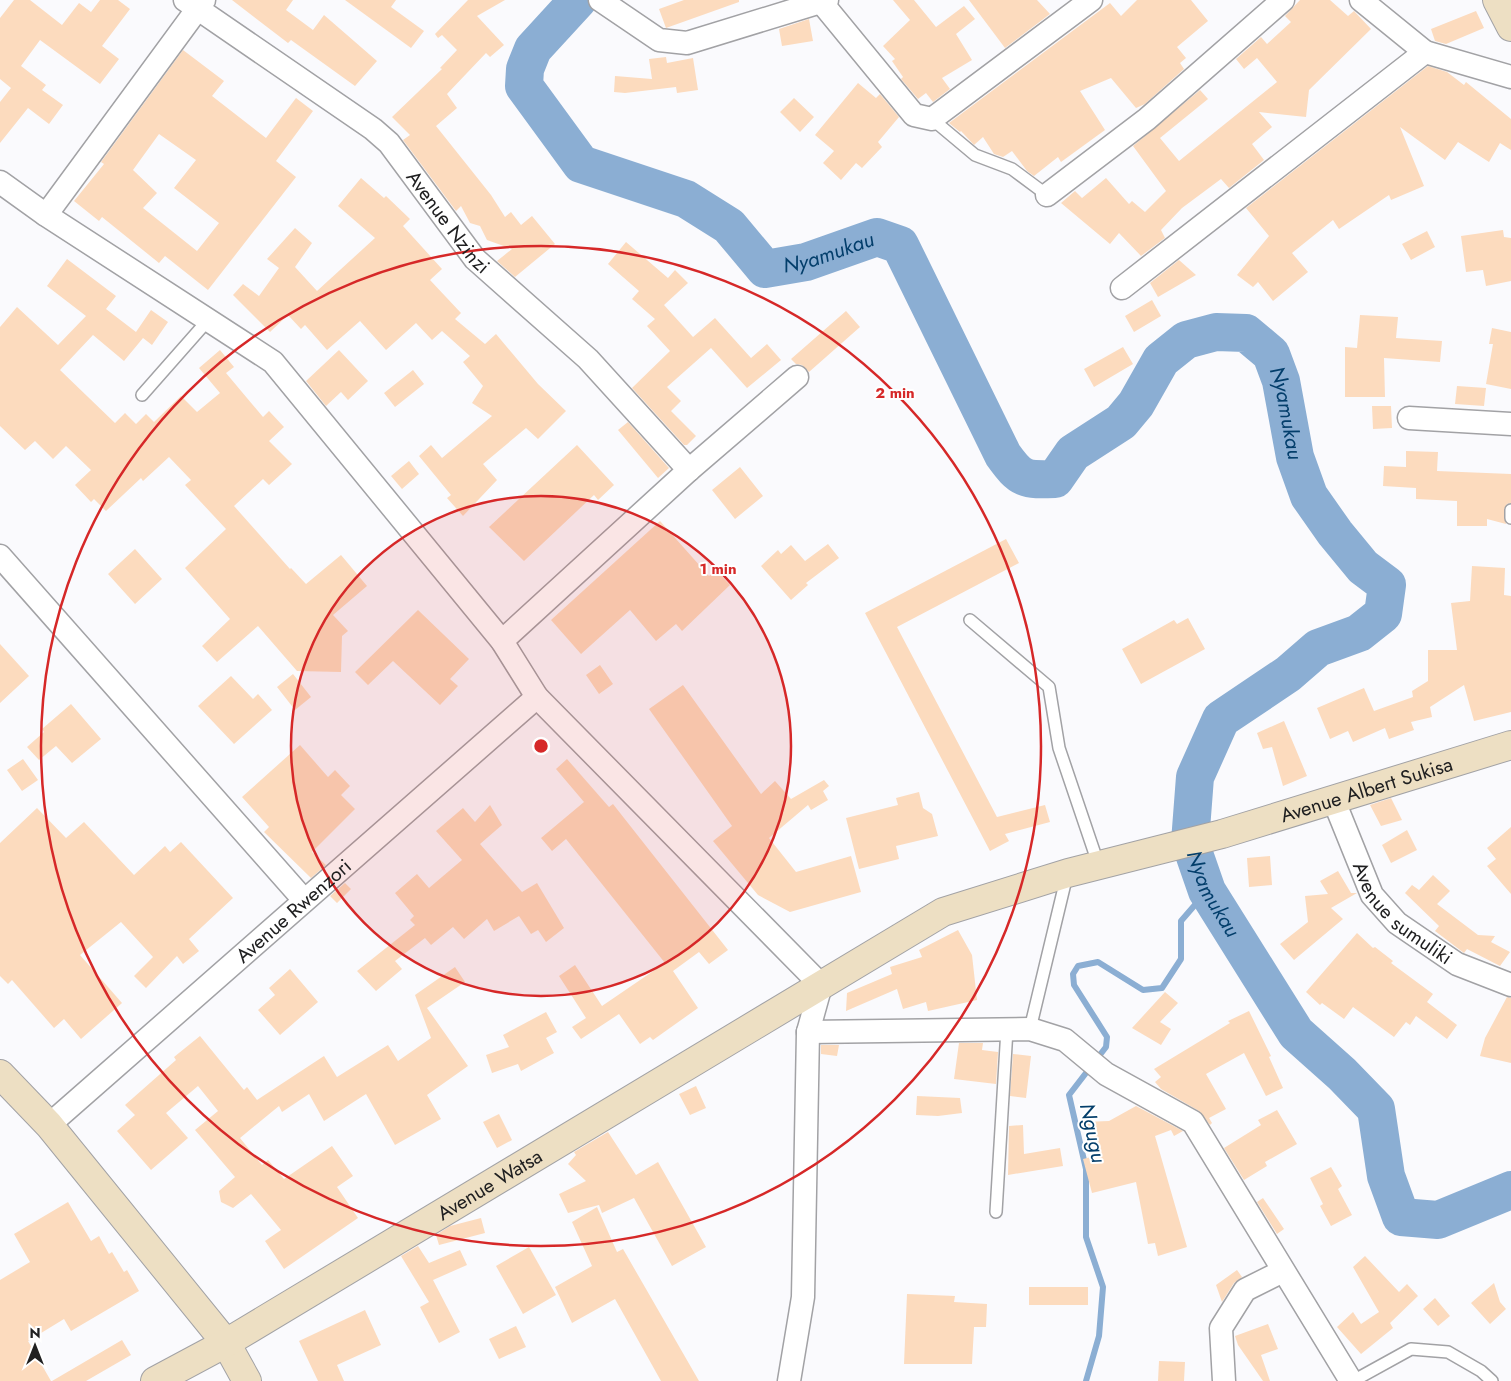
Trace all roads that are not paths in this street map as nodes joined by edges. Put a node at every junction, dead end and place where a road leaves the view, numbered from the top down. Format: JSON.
{"nodes":[{"id":1,"x":1090,"y":0,"type":"edge"},
{"id":2,"x":1283,"y":0,"type":"edge"},
{"id":3,"x":1360,"y":0,"type":"edge"},
{"id":4,"x":1497,"y":0,"type":"edge"},
{"id":5,"x":825,"y":1,"type":"edge"},
{"id":6,"x":603,"y":2,"type":"edge"},
{"id":7,"x":195,"y":3,"type":"edge"},
{"id":8,"x":1511,"y":27,"type":"edge"},
{"id":9,"x":1425,"y":52,"type":"junction"},
{"id":10,"x":1511,"y":77,"type":"edge"},
{"id":11,"x":932,"y":119,"type":"junction"},
{"id":12,"x":0,"y":182,"type":"edge"},
{"id":13,"x":1048,"y":195,"type":"joint"},
{"id":14,"x":46,"y":215,"type":"junction"},
{"id":15,"x":1122,"y":288,"type":"dead end"},
{"id":16,"x":209,"y":320,"type":"junction"},
{"id":17,"x":797,"y":376,"type":"dead end"},
{"id":18,"x":142,"y":394,"type":"dead end"},
{"id":19,"x":1409,"y":418,"type":"dead end"},
{"id":20,"x":1511,"y":424,"type":"edge"},
{"id":21,"x":689,"y":470,"type":"junction"},
{"id":22,"x":1511,"y":510,"type":"edge"},
{"id":23,"x":1511,"y":518,"type":"edge"},
{"id":24,"x":0,"y":556,"type":"edge"},
{"id":25,"x":970,"y":620,"type":"dead end"},
{"id":26,"x":502,"y":641,"type":"junction"},
{"id":27,"x":537,"y":697,"type":"junction"},
{"id":28,"x":1511,"y":745,"type":"edge"},
{"id":29,"x":1334,"y":801,"type":"junction"},
{"id":30,"x":1099,"y":866,"type":"junction"},
{"id":31,"x":1068,"y":873,"type":"junction"},
{"id":32,"x":304,"y":900,"type":"junction"},
{"id":33,"x":1511,"y":985,"type":"edge"},
{"id":34,"x":821,"y":986,"type":"junction"},
{"id":35,"x":1007,"y":1029,"type":"junction"},
{"id":36,"x":1030,"y":1029,"type":"junction"},
{"id":37,"x":808,"y":1032,"type":"junction"},
{"id":38,"x":0,"y":1074,"type":"edge"},
{"id":39,"x":50,"y":1125,"type":"junction"},
{"id":40,"x":996,"y":1212,"type":"dead end"},
{"id":41,"x":1283,"y":1271,"type":"junction"},
{"id":42,"x":226,"y":1343,"type":"junction"},
{"id":43,"x":155,"y":1381,"type":"edge"},
{"id":44,"x":247,"y":1381,"type":"edge"},
{"id":45,"x":789,"y":1381,"type":"edge"},
{"id":46,"x":1224,"y":1381,"type":"edge"},
{"id":47,"x":1352,"y":1381,"type":"edge"},
{"id":48,"x":1492,"y":1381,"type":"edge"}],
"edges":[{"from":1,"to":11,"type":"street"},
{"from":2,"to":13,"type":"street"},
{"from":3,"to":9,"type":"street"},
{"from":4,"to":8,"type":"street"},
{"from":5,"to":6,"type":"street"},
{"from":5,"to":11,"type":"street"},
{"from":7,"to":14,"type":"street"},
{"from":7,"to":21,"type":"street","name":"Avenue Nzinzi"},
{"from":9,"to":10,"type":"street"},
{"from":9,"to":15,"type":"street"},
{"from":11,"to":13,"type":"lane"},
{"from":12,"to":14,"type":"street"},
{"from":14,"to":16,"type":"street"},
{"from":16,"to":18,"type":"lane"},
{"from":16,"to":26,"type":"street"},
{"from":17,"to":21,"type":"street"},
{"from":19,"to":20,"type":"street"},
{"from":21,"to":26,"type":"street"},
{"from":22,"to":23,"type":"lane"},
{"from":24,"to":32,"type":"street"},
{"from":25,"to":30,"type":"lane"},
{"from":26,"to":27,"type":"street"},
{"from":27,"to":32,"type":"street","name":"Avenue Rwenzori"},
{"from":27,"to":34,"type":"street"},
{"from":28,"to":29,"type":"street","name":"Avenue Albert Sukisa"},
{"from":29,"to":30,"type":"street","name":"Avenue Albert Sukisa"},
{"from":29,"to":33,"type":"street","name":"Avenue sumuliki"},
{"from":30,"to":31,"type":"street","name":"Avenue Albert Sukisa"},
{"from":31,"to":34,"type":"street","name":"Avenue Watsa"},
{"from":31,"to":36,"type":"lane"},
{"from":32,"to":39,"type":"street","name":"Avenue Rwenzori"},
{"from":34,"to":37,"type":"street"},
{"from":34,"to":42,"type":"street","name":"Avenue Watsa"},
{"from":35,"to":36,"type":"street"},
{"from":35,"to":37,"type":"street"},
{"from":35,"to":40,"type":"lane"},
{"from":36,"to":41,"type":"street"},
{"from":37,"to":45,"type":"street"},
{"from":38,"to":39,"type":"street"},
{"from":39,"to":42,"type":"street"},
{"from":41,"to":46,"type":"street"},
{"from":41,"to":47,"type":"street"},
{"from":42,"to":43,"type":"street","name":"Avenue Watsa"},
{"from":42,"to":44,"type":"street"},
{"from":47,"to":48,"type":"lane"}]}
